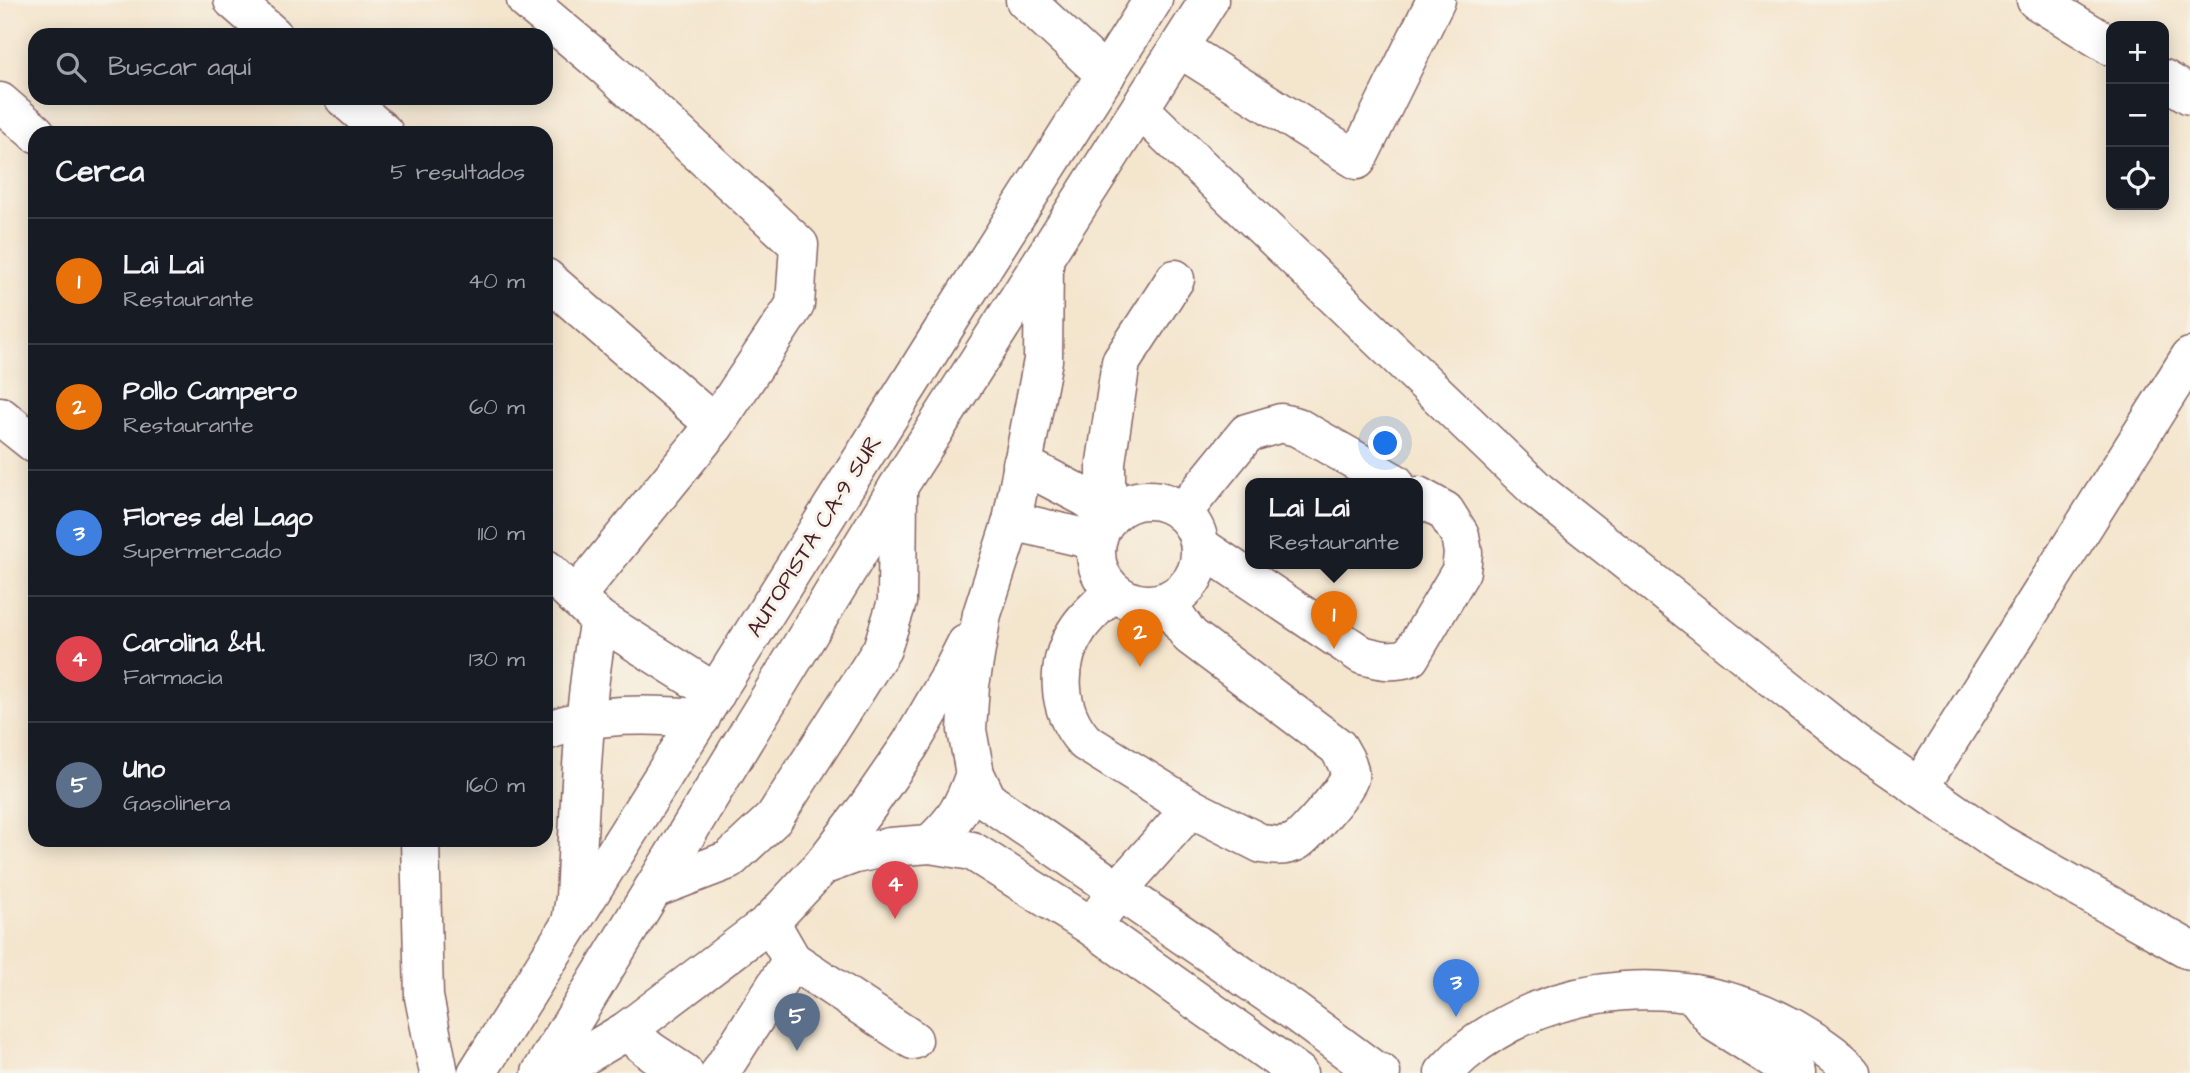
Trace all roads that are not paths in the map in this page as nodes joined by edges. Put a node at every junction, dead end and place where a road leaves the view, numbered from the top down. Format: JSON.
{"nodes":[{"id":1,"x":233,"y":0,"type":"edge"},
{"id":2,"x":526,"y":0,"type":"edge"},
{"id":3,"x":1026,"y":0,"type":"edge"},
{"id":4,"x":1209,"y":0,"type":"edge"},
{"id":5,"x":1436,"y":0,"type":"edge"},
{"id":6,"x":2036,"y":0,"type":"edge"},
{"id":7,"x":1148,"y":3,"type":"edge"},
{"id":8,"x":264,"y":28,"type":"edge"},
{"id":9,"x":2106,"y":44,"type":"edge"},
{"id":10,"x":1179,"y":48,"type":"junction"},
{"id":11,"x":1106,"y":75,"type":"junction"},
{"id":12,"x":2169,"y":82,"type":"edge"},
{"id":13,"x":2190,"y":95,"type":"edge"},
{"id":14,"x":0,"y":102,"type":"edge"},
{"id":15,"x":352,"y":105,"type":"edge"},
{"id":16,"x":1140,"y":109,"type":"junction"},
{"id":17,"x":28,"y":126,"type":"edge"},
{"id":18,"x":375,"y":126,"type":"edge"},
{"id":19,"x":1044,"y":260,"type":"junction"},
{"id":20,"x":1175,"y":279,"type":"dead end"},
{"id":21,"x":553,"y":284,"type":"edge"},
{"id":22,"x":2190,"y":357,"type":"edge"},
{"id":23,"x":0,"y":416,"type":"edge"},
{"id":24,"x":715,"y":425,"type":"junction"},
{"id":25,"x":28,"y":438,"type":"edge"},
{"id":26,"x":1022,"y":464,"type":"junction"},
{"id":27,"x":1386,"y":478,"type":"edge"},
{"id":28,"x":898,"y":487,"type":"junction"},
{"id":29,"x":1423,"y":499,"type":"edge"},
{"id":30,"x":1182,"y":513,"type":"junction"},
{"id":31,"x":1012,"y":522,"type":"junction"},
{"id":32,"x":1107,"y":524,"type":"junction"},
{"id":33,"x":1200,"y":546,"type":"junction"},
{"id":34,"x":553,"y":576,"type":"edge"},
{"id":35,"x":1113,"y":591,"type":"junction"},
{"id":36,"x":1166,"y":602,"type":"junction"},
{"id":37,"x":587,"y":608,"type":"junction"},
{"id":38,"x":982,"y":614,"type":"junction"},
{"id":39,"x":709,"y":705,"type":"junction"},
{"id":40,"x":585,"y":721,"type":"junction"},
{"id":41,"x":553,"y":730,"type":"edge"},
{"id":42,"x":975,"y":774,"type":"junction"},
{"id":43,"x":1919,"y":788,"type":"junction"},
{"id":44,"x":1191,"y":808,"type":"junction"},
{"id":45,"x":930,"y":844,"type":"junction"},
{"id":46,"x":420,"y":847,"type":"edge"},
{"id":47,"x":821,"y":866,"type":"junction"},
{"id":48,"x":653,"y":889,"type":"junction"},
{"id":49,"x":1119,"y":890,"type":"junction"},
{"id":50,"x":770,"y":922,"type":"junction"},
{"id":51,"x":571,"y":923,"type":"junction"},
{"id":52,"x":1091,"y":926,"type":"junction"},
{"id":53,"x":2190,"y":950,"type":"edge"},
{"id":54,"x":792,"y":960,"type":"junction"},
{"id":55,"x":1694,"y":994,"type":"junction"},
{"id":56,"x":626,"y":1031,"type":"junction"},
{"id":57,"x":913,"y":1040,"type":"dead end"},
{"id":58,"x":439,"y":1073,"type":"edge"},
{"id":59,"x":477,"y":1073,"type":"edge"},
{"id":60,"x":541,"y":1073,"type":"edge"},
{"id":61,"x":555,"y":1073,"type":"edge"},
{"id":62,"x":684,"y":1073,"type":"edge"},
{"id":63,"x":720,"y":1073,"type":"edge"},
{"id":64,"x":1298,"y":1073,"type":"edge"},
{"id":65,"x":1381,"y":1073,"type":"edge"},
{"id":66,"x":1444,"y":1073,"type":"edge"},
{"id":67,"x":1796,"y":1073,"type":"edge"},
{"id":68,"x":1853,"y":1073,"type":"edge"}],
"edges":[{"from":1,"to":8,"type":"main road"},
{"from":2,"to":24,"type":"main road"},
{"from":3,"to":11,"type":"main road"},
{"from":4,"to":10,"type":"main road","name":"AUTOPISTA CA-9 SUR"},
{"from":5,"to":10,"type":"main road"},
{"from":6,"to":9,"type":"main road"},
{"from":7,"to":11,"type":"main road","name":"AUTOPISTA CA-9 SUR"},
{"from":10,"to":16,"type":"main road","name":"AUTOPISTA CA-9 SUR"},
{"from":11,"to":39,"type":"main road","name":"AUTOPISTA CA-9 SUR"},
{"from":12,"to":13,"type":"main road"},
{"from":14,"to":17,"type":"main road"},
{"from":15,"to":18,"type":"main road"},
{"from":16,"to":19,"type":"main road","name":"AUTOPISTA CA-9 SUR"},
{"from":16,"to":43,"type":"main road"},
{"from":19,"to":26,"type":"main road"},
{"from":19,"to":28,"type":"main road","name":"AUTOPISTA CA-9 SUR"},
{"from":20,"to":32,"type":"main road"},
{"from":21,"to":24,"type":"main road"},
{"from":22,"to":43,"type":"main road"},
{"from":23,"to":25,"type":"main road"},
{"from":24,"to":37,"type":"main road"},
{"from":26,"to":31,"type":"main road"},
{"from":26,"to":32,"type":"main road"},
{"from":27,"to":30,"type":"main road"},
{"from":28,"to":48,"type":"main road","name":"AUTOPISTA CA-9 SUR"},
{"from":28,"to":48,"type":"main road"},
{"from":29,"to":33,"type":"main road"},
{"from":30,"to":32,"type":"main road"},
{"from":30,"to":33,"type":"main road"},
{"from":31,"to":32,"type":"main road"},
{"from":31,"to":38,"type":"main road"},
{"from":32,"to":35,"type":"main road"},
{"from":33,"to":36,"type":"main road"},
{"from":34,"to":37,"type":"main road"},
{"from":35,"to":36,"type":"main road"},
{"from":35,"to":44,"type":"main road"},
{"from":36,"to":44,"type":"main road"},
{"from":37,"to":39,"type":"main road"},
{"from":37,"to":40,"type":"main road"},
{"from":38,"to":42,"type":"main road"},
{"from":38,"to":47,"type":"main road"},
{"from":39,"to":40,"type":"main road"},
{"from":39,"to":51,"type":"main road","name":"AUTOPISTA CA-9 SUR"},
{"from":40,"to":41,"type":"main road"},
{"from":40,"to":51,"type":"main road"},
{"from":42,"to":45,"type":"main road"},
{"from":42,"to":49,"type":"main road"},
{"from":43,"to":53,"type":"main road"},
{"from":44,"to":49,"type":"main road"},
{"from":45,"to":47,"type":"main road"},
{"from":45,"to":52,"type":"main road"},
{"from":46,"to":58,"type":"main road"},
{"from":47,"to":50,"type":"main road"},
{"from":48,"to":60,"type":"main road","name":"AUTOPISTA CA-9 SUR"},
{"from":49,"to":52,"type":"main road"},
{"from":49,"to":65,"type":"main road"},
{"from":50,"to":54,"type":"main road"},
{"from":50,"to":56,"type":"main road"},
{"from":51,"to":59,"type":"main road","name":"AUTOPISTA CA-9 SUR"},
{"from":52,"to":64,"type":"main road"},
{"from":54,"to":57,"type":"main road"},
{"from":54,"to":63,"type":"main road"},
{"from":55,"to":66,"type":"main road"},
{"from":55,"to":67,"type":"main road"},
{"from":55,"to":68,"type":"main road"},
{"from":56,"to":61,"type":"main road"},
{"from":56,"to":62,"type":"main road"}]}
